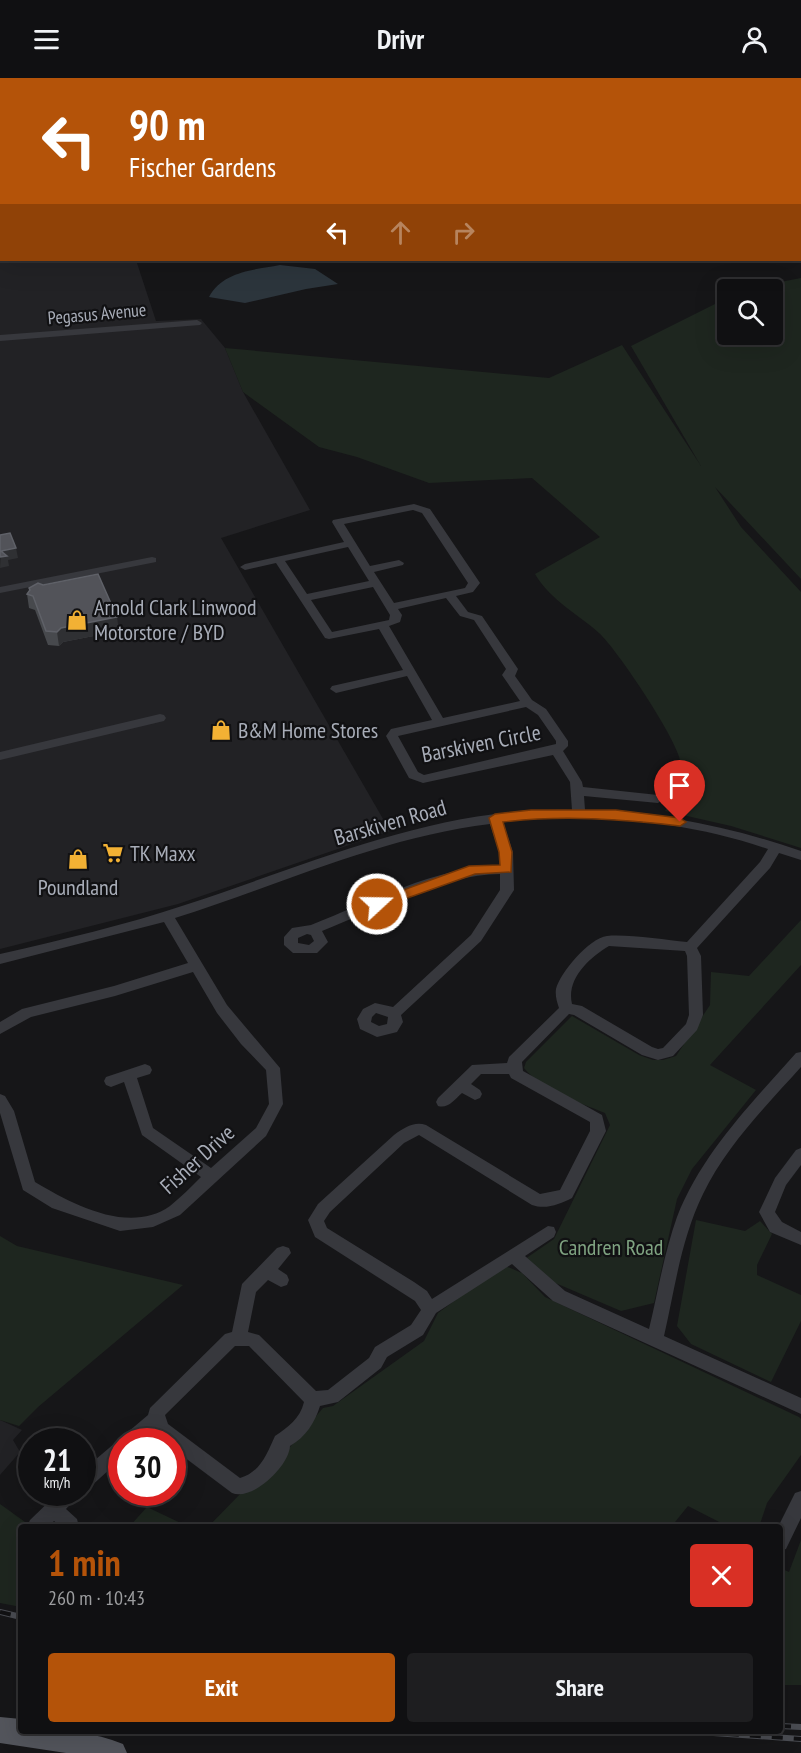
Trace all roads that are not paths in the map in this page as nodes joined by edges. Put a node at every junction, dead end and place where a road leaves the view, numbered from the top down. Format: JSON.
{"nodes":[{"id":1,"x":197,"y":323,"type":"dead end"},
{"id":2,"x":0,"y":338,"type":"edge"},
{"id":3,"x":349,"y":544,"type":"junction"},
{"id":4,"x":152,"y":560,"type":"dead end"},
{"id":5,"x":279,"y":560,"type":"junction"},
{"id":6,"x":399,"y":563,"type":"dead end"},
{"id":7,"x":245,"y":567,"type":"dead end"},
{"id":8,"x":367,"y":570,"type":"junction"},
{"id":9,"x":375,"y":583,"type":"junction"},
{"id":10,"x":0,"y":590,"type":"edge"},
{"id":11,"x":449,"y":595,"type":"junction"},
{"id":12,"x":304,"y":598,"type":"junction"},
{"id":13,"x":391,"y":607,"type":"junction"},
{"id":14,"x":383,"y":626,"type":"junction"},
{"id":15,"x":410,"y":672,"type":"junction"},
{"id":16,"x":336,"y":689,"type":"dead end"},
{"id":17,"x":528,"y":703,"type":"junction"},
{"id":18,"x":160,"y":718,"type":"dead end"},
{"id":19,"x":439,"y":722,"type":"junction"},
{"id":20,"x":556,"y":750,"type":"junction"},
{"id":21,"x":0,"y":756,"type":"edge"},
{"id":22,"x":577,"y":791,"type":"junction"},
{"id":23,"x":658,"y":800,"type":"dead end"},
{"id":24,"x":579,"y":813,"type":"junction"},
{"id":25,"x":495,"y":818,"type":"junction"},
{"id":26,"x":776,"y":847,"type":"junction"},
{"id":27,"x":801,"y":856,"type":"edge"},
{"id":28,"x":506,"y":869,"type":"junction"},
{"id":29,"x":167,"y":916,"type":"junction"},
{"id":30,"x":312,"y":930,"type":"dead end"},
{"id":31,"x":690,"y":947,"type":"junction"},
{"id":32,"x":0,"y":959,"type":"edge"},
{"id":33,"x":195,"y":966,"type":"junction"},
{"id":34,"x":566,"y":1009,"type":"junction"},
{"id":35,"x":394,"y":1014,"type":"dead end"},
{"id":36,"x":0,"y":1029,"type":"edge"},
{"id":37,"x":801,"y":1057,"type":"edge"},
{"id":38,"x":514,"y":1068,"type":"junction"},
{"id":39,"x":145,"y":1070,"type":"dead end"},
{"id":40,"x":129,"y":1075,"type":"junction"},
{"id":41,"x":111,"y":1081,"type":"dead end"},
{"id":42,"x":460,"y":1085,"type":"junction"},
{"id":43,"x":475,"y":1094,"type":"dead end"},
{"id":44,"x":0,"y":1100,"type":"edge"},
{"id":45,"x":443,"y":1102,"type":"dead end"},
{"id":46,"x":801,"y":1154,"type":"edge"},
{"id":47,"x":212,"y":1177,"type":"junction"},
{"id":48,"x":548,"y":1232,"type":"dead end"},
{"id":49,"x":801,"y":1239,"type":"edge"},
{"id":50,"x":283,"y":1253,"type":"dead end"},
{"id":51,"x":513,"y":1255,"type":"junction"},
{"id":52,"x":266,"y":1270,"type":"junction"},
{"id":53,"x":280,"y":1280,"type":"dead end"},
{"id":54,"x":430,"y":1309,"type":"junction"},
{"id":55,"x":239,"y":1338,"type":"junction"},
{"id":56,"x":655,"y":1339,"type":"junction"},
{"id":57,"x":313,"y":1399,"type":"junction"},
{"id":58,"x":801,"y":1406,"type":"edge"},
{"id":59,"x":156,"y":1419,"type":"junction"},
{"id":60,"x":145,"y":1428,"type":"edge"},
{"id":61,"x":108,"y":1459,"type":"edge"},
{"id":62,"x":96,"y":1470,"type":"edge"},
{"id":63,"x":57,"y":1506,"type":"edge"},
{"id":64,"x":799,"y":1506,"type":"edge"},
{"id":65,"x":54,"y":1509,"type":"junction"},
{"id":66,"x":38,"y":1524,"type":"edge"},
{"id":67,"x":70,"y":1524,"type":"edge"},
{"id":68,"x":783,"y":1537,"type":"edge"},
{"id":69,"x":0,"y":1730,"type":"edge"},
{"id":70,"x":48,"y":1744,"type":"edge"},
{"id":71,"x":114,"y":1753,"type":"edge"}],
"edges":[{"from":1,"to":2,"type":"street","name":"Pegasus Avenue"},
{"from":3,"to":5,"type":"street"},
{"from":3,"to":8,"type":"street"},
{"from":3,"to":11,"type":"street"},
{"from":4,"to":10,"type":"street"},
{"from":5,"to":7,"type":"street"},
{"from":5,"to":12,"type":"street"},
{"from":6,"to":8,"type":"street"},
{"from":8,"to":9,"type":"street"},
{"from":9,"to":12,"type":"street"},
{"from":9,"to":13,"type":"street"},
{"from":11,"to":13,"type":"street"},
{"from":11,"to":17,"type":"street"},
{"from":12,"to":14,"type":"street"},
{"from":13,"to":14,"type":"street"},
{"from":14,"to":15,"type":"street"},
{"from":15,"to":16,"type":"street"},
{"from":15,"to":19,"type":"street"},
{"from":17,"to":19,"type":"street","name":"Barskiven Circle"},
{"from":17,"to":20,"type":"street","name":"Barskiven Circle"},
{"from":18,"to":21,"type":"street"},
{"from":19,"to":20,"type":"street","name":"Barskiven Circle"},
{"from":20,"to":22,"type":"street","name":"Barskiven Circle"},
{"from":22,"to":23,"type":"street"},
{"from":22,"to":24,"type":"street","name":"Barskiven Circle"},
{"from":24,"to":25,"type":"street","name":"Barskiven Road"},
{"from":24,"to":26,"type":"street","name":"Barskiven Road"},
{"from":25,"to":28,"type":"street"},
{"from":25,"to":29,"type":"street","name":"Barskiven Road"},
{"from":26,"to":27,"type":"street","name":"Barskiven Road"},
{"from":26,"to":31,"type":"street"},
{"from":28,"to":30,"type":"street"},
{"from":28,"to":35,"type":"street"},
{"from":29,"to":32,"type":"street","name":"Barskiven Road"},
{"from":29,"to":33,"type":"street","name":"Fisher Drive"},
{"from":31,"to":34,"type":"street"},
{"from":31,"to":34,"type":"street"},
{"from":33,"to":36,"type":"street"},
{"from":33,"to":47,"type":"street","name":"Fisher Drive"},
{"from":34,"to":38,"type":"street"},
{"from":37,"to":56,"type":"street"},
{"from":38,"to":42,"type":"street"},
{"from":38,"to":54,"type":"street"},
{"from":39,"to":40,"type":"street"},
{"from":40,"to":41,"type":"street"},
{"from":40,"to":47,"type":"street"},
{"from":42,"to":43,"type":"street"},
{"from":42,"to":45,"type":"street"},
{"from":44,"to":47,"type":"street","name":"Fisher Drive"},
{"from":46,"to":49,"type":"street"},
{"from":48,"to":51,"type":"street"},
{"from":50,"to":52,"type":"street"},
{"from":51,"to":54,"type":"street"},
{"from":51,"to":56,"type":"street"},
{"from":52,"to":53,"type":"street"},
{"from":52,"to":55,"type":"street"},
{"from":54,"to":57,"type":"street"},
{"from":55,"to":57,"type":"street"},
{"from":55,"to":59,"type":"street"},
{"from":56,"to":58,"type":"street"},
{"from":57,"to":59,"type":"street"},
{"from":59,"to":60,"type":"street"},
{"from":61,"to":62,"type":"street"},
{"from":63,"to":65,"type":"street"},
{"from":64,"to":68,"type":"street"},
{"from":65,"to":66,"type":"street"},
{"from":65,"to":67,"type":"street"},
{"from":69,"to":70,"type":"main road"},
{"from":70,"to":71,"type":"main road"}]}
